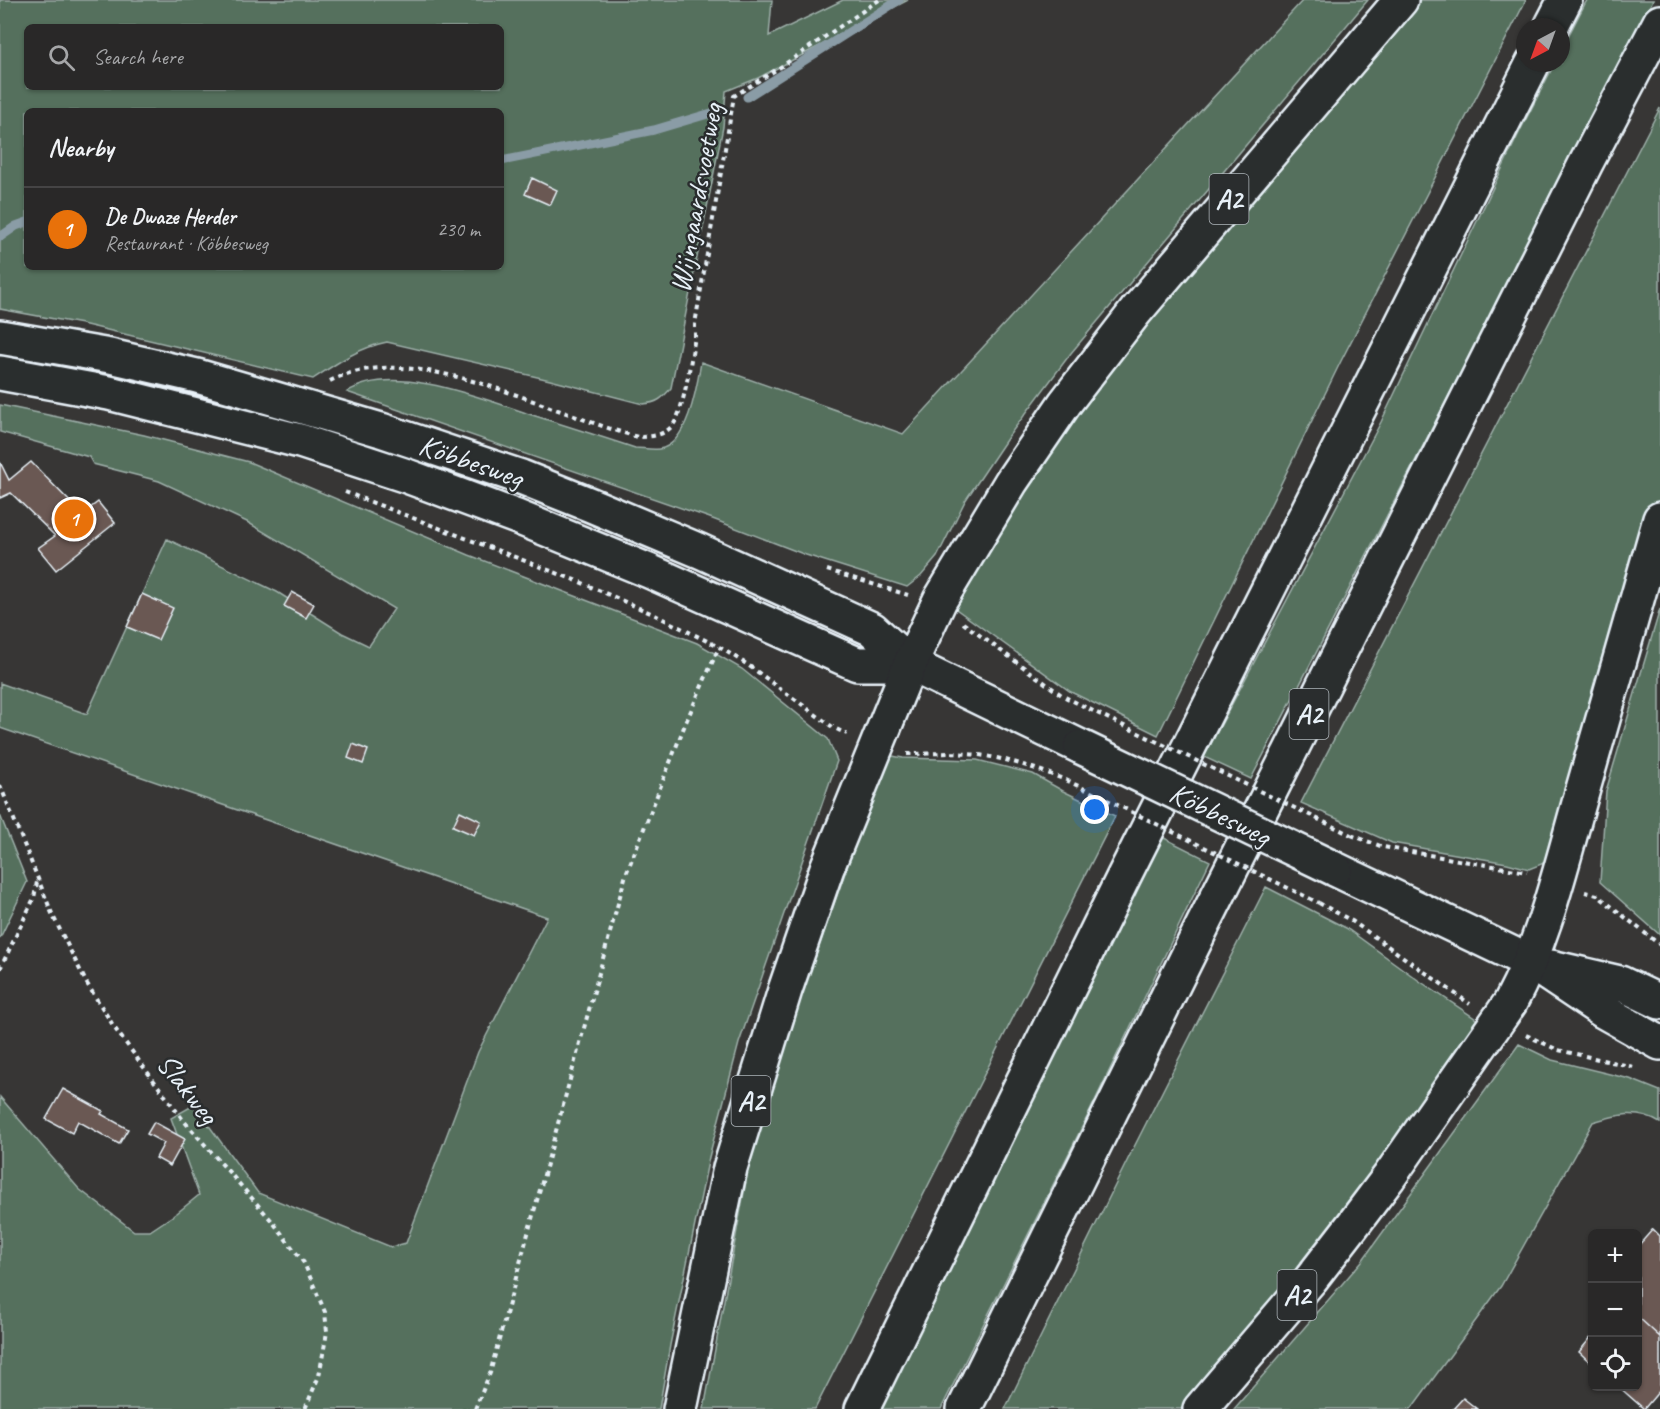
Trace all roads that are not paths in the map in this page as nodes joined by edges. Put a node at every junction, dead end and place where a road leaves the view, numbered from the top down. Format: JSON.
{"nodes":[{"id":1,"x":1401,"y":0,"type":"edge"},
{"id":2,"x":1565,"y":0,"type":"edge"},
{"id":3,"x":1556,"y":18,"type":"edge"},
{"id":4,"x":1660,"y":22,"type":"edge"},
{"id":5,"x":1528,"y":72,"type":"edge"},
{"id":6,"x":0,"y":337,"type":"edge"},
{"id":7,"x":0,"y":373,"type":"edge"},
{"id":8,"x":317,"y":396,"type":"junction"},
{"id":9,"x":300,"y":441,"type":"junction"},
{"id":10,"x":1660,"y":519,"type":"edge"},
{"id":11,"x":910,"y":664,"type":"junction"},
{"id":12,"x":1530,"y":962,"type":"junction"},
{"id":13,"x":1660,"y":1002,"type":"edge"},
{"id":14,"x":1660,"y":1043,"type":"edge"},
{"id":15,"x":680,"y":1409,"type":"edge"},
{"id":16,"x":862,"y":1409,"type":"edge"},
{"id":17,"x":964,"y":1409,"type":"edge"},
{"id":18,"x":1200,"y":1409,"type":"edge"}],
"edges":[{"from":1,"to":11,"type":"main road","number":"A2"},
{"from":2,"to":3,"type":"main road"},
{"from":4,"to":17,"type":"main road","number":"A2"},
{"from":5,"to":16,"type":"main road"},
{"from":6,"to":8,"type":"main road","name":"Köbbesweg"},
{"from":7,"to":9,"type":"main road","name":"Köbbesweg"},
{"from":8,"to":9,"type":"main road"},
{"from":8,"to":11,"type":"main road","name":"Köbbesweg"},
{"from":9,"to":11,"type":"main road","name":"Köbbesweg"},
{"from":10,"to":12,"type":"main road","number":"A2"},
{"from":11,"to":12,"type":"main road","name":"Köbbesweg","bridge":true},
{"from":11,"to":15,"type":"main road","number":"A2"},
{"from":12,"to":13,"type":"main road","name":"Köbbesweg"},
{"from":12,"to":14,"type":"main road","name":"Köbbesweg"},
{"from":12,"to":18,"type":"main road","number":"A2"}]}
